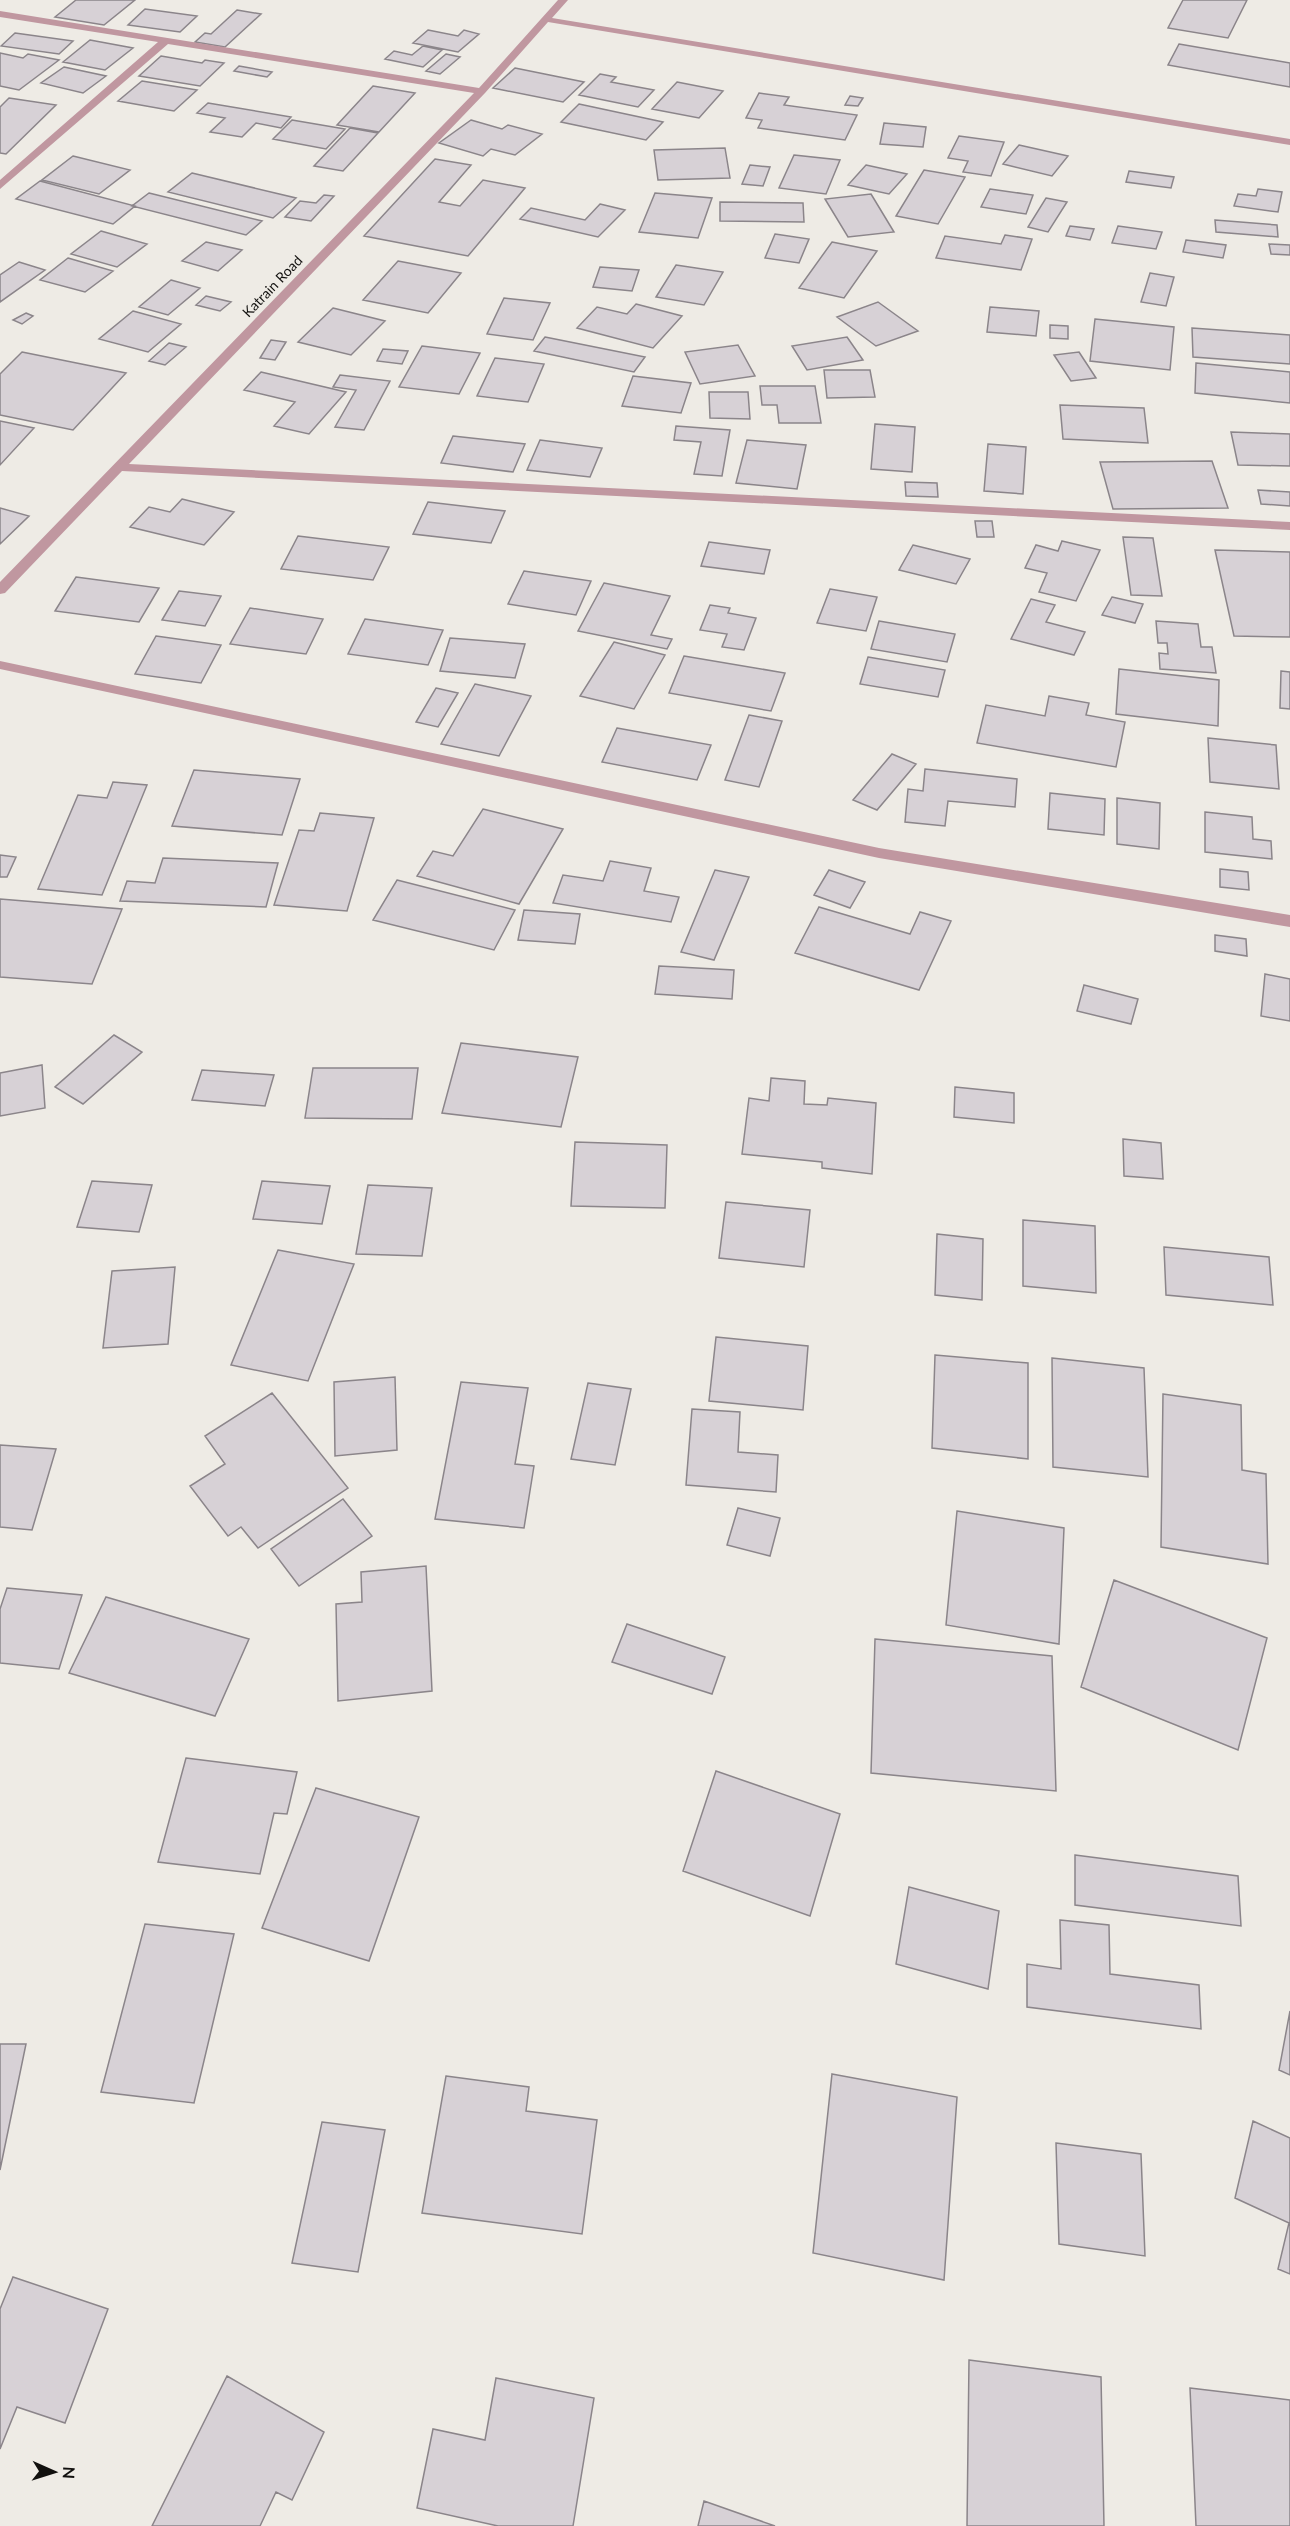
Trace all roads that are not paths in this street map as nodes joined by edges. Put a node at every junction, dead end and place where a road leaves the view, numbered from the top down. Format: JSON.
{"nodes":[{"id":1,"x":563,"y":0,"type":"edge"},
{"id":2,"x":0,"y":14,"type":"edge"},
{"id":3,"x":544,"y":20,"type":"junction"},
{"id":4,"x":165,"y":41,"type":"junction"},
{"id":5,"x":481,"y":91,"type":"junction"},
{"id":6,"x":1290,"y":142,"type":"edge"},
{"id":7,"x":0,"y":186,"type":"edge"},
{"id":8,"x":118,"y":467,"type":"junction"},
{"id":9,"x":1290,"y":526,"type":"edge"},
{"id":10,"x":0,"y":590,"type":"edge"},
{"id":11,"x":0,"y":665,"type":"edge"},
{"id":12,"x":1290,"y":921,"type":"edge"}],
"edges":[{"from":1,"to":3,"type":"street","name":"Katrain Road"},
{"from":2,"to":4,"type":"street"},
{"from":3,"to":5,"type":"street","name":"Katrain Road"},
{"from":3,"to":6,"type":"street"},
{"from":4,"to":5,"type":"street"},
{"from":4,"to":7,"type":"street"},
{"from":5,"to":8,"type":"street","name":"Katrain Road"},
{"from":8,"to":9,"type":"street"},
{"from":8,"to":10,"type":"street","name":"Katrain Road"},
{"from":11,"to":12,"type":"street"}]}
